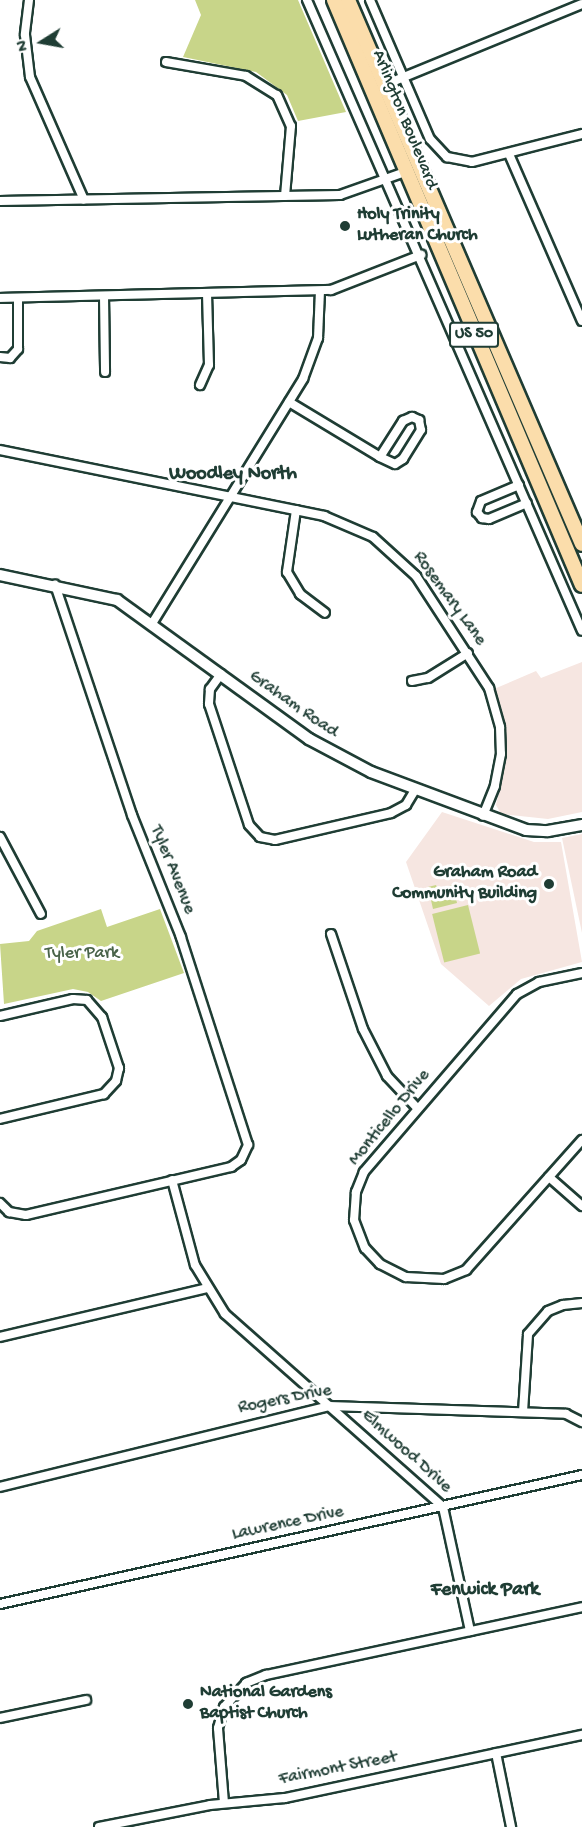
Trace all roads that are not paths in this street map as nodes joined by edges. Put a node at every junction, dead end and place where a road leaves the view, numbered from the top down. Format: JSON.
{"nodes":[{"id":1,"x":29,"y":0,"type":"edge"},
{"id":2,"x":307,"y":0,"type":"edge"},
{"id":3,"x":334,"y":0,"type":"edge"},
{"id":4,"x":348,"y":0,"type":"edge"},
{"id":5,"x":370,"y":0,"type":"edge"},
{"id":6,"x":582,"y":4,"type":"edge"},
{"id":7,"x":166,"y":62,"type":"dead end"},
{"id":8,"x":404,"y":80,"type":"junction"},
{"id":9,"x":370,"y":84,"type":"junction"},
{"id":10,"x":386,"y":87,"type":"junction"},
{"id":11,"x":582,"y":134,"type":"edge"},
{"id":12,"x":510,"y":154,"type":"junction"},
{"id":13,"x":405,"y":172,"type":"junction"},
{"id":14,"x":387,"y":178,"type":"junction"},
{"id":15,"x":428,"y":188,"type":"junction"},
{"id":16,"x":285,"y":196,"type":"junction"},
{"id":17,"x":84,"y":200,"type":"junction"},
{"id":18,"x":0,"y":201,"type":"edge"},
{"id":19,"x":421,"y":255,"type":"junction"},
{"id":20,"x":320,"y":291,"type":"junction"},
{"id":21,"x":207,"y":294,"type":"junction"},
{"id":22,"x":104,"y":296,"type":"junction"},
{"id":23,"x":0,"y":298,"type":"edge"},
{"id":24,"x":18,"y":298,"type":"junction"},
{"id":25,"x":582,"y":321,"type":"edge"},
{"id":26,"x":0,"y":357,"type":"edge"},
{"id":27,"x":105,"y":372,"type":"dead end"},
{"id":28,"x":200,"y":385,"type":"dead end"},
{"id":29,"x":290,"y":402,"type":"junction"},
{"id":30,"x":0,"y":450,"type":"edge"},
{"id":31,"x":380,"y":457,"type":"junction"},
{"id":32,"x":519,"y":485,"type":"junction"},
{"id":33,"x":231,"y":496,"type":"junction"},
{"id":34,"x":527,"y":503,"type":"junction"},
{"id":35,"x":296,"y":510,"type":"junction"},
{"id":36,"x":582,"y":544,"type":"edge"},
{"id":37,"x":0,"y":575,"type":"edge"},
{"id":38,"x":55,"y":585,"type":"junction"},
{"id":39,"x":582,"y":585,"type":"edge"},
{"id":40,"x":325,"y":613,"type":"dead end"},
{"id":41,"x":153,"y":622,"type":"junction"},
{"id":42,"x":582,"y":631,"type":"edge"},
{"id":43,"x":468,"y":653,"type":"junction"},
{"id":44,"x":221,"y":674,"type":"junction"},
{"id":45,"x":412,"y":681,"type":"dead end"},
{"id":46,"x":415,"y":790,"type":"junction"},
{"id":47,"x":483,"y":816,"type":"junction"},
{"id":48,"x":582,"y":825,"type":"edge"},
{"id":49,"x":0,"y":837,"type":"edge"},
{"id":50,"x":41,"y":914,"type":"dead end"},
{"id":51,"x":331,"y":934,"type":"dead end"},
{"id":52,"x":582,"y":973,"type":"edge"},
{"id":53,"x":0,"y":1016,"type":"edge"},
{"id":54,"x":417,"y":1108,"type":"junction"},
{"id":55,"x":0,"y":1119,"type":"edge"},
{"id":56,"x":582,"y":1140,"type":"edge"},
{"id":57,"x":549,"y":1177,"type":"junction"},
{"id":58,"x":172,"y":1180,"type":"junction"},
{"id":59,"x":0,"y":1203,"type":"edge"},
{"id":60,"x":582,"y":1206,"type":"edge"},
{"id":61,"x":207,"y":1288,"type":"junction"},
{"id":62,"x":582,"y":1303,"type":"edge"},
{"id":63,"x":0,"y":1337,"type":"edge"},
{"id":64,"x":329,"y":1406,"type":"junction"},
{"id":65,"x":523,"y":1412,"type":"junction"},
{"id":66,"x":582,"y":1422,"type":"edge"},
{"id":67,"x":582,"y":1475,"type":"edge"},
{"id":68,"x":0,"y":1487,"type":"edge"},
{"id":69,"x":443,"y":1507,"type":"junction"},
{"id":70,"x":0,"y":1604,"type":"edge"},
{"id":71,"x":582,"y":1607,"type":"edge"},
{"id":72,"x":470,"y":1631,"type":"junction"},
{"id":73,"x":86,"y":1700,"type":"dead end"},
{"id":74,"x":0,"y":1718,"type":"edge"},
{"id":75,"x":582,"y":1735,"type":"edge"},
{"id":76,"x":496,"y":1753,"type":"junction"},
{"id":77,"x":224,"y":1803,"type":"junction"},
{"id":78,"x":99,"y":1827,"type":"edge"},
{"id":79,"x":511,"y":1827,"type":"edge"}],
"edges":[{"from":1,"to":17,"type":"street"},
{"from":2,"to":14,"type":"street"},
{"from":3,"to":9,"type":"highway","name":"Arlington Boulevard","number":"US 50"},
{"from":4,"to":10,"type":"highway","name":"Arlington Boulevard","number":"US 50"},
{"from":5,"to":8,"type":"street"},
{"from":6,"to":8,"type":"street"},
{"from":7,"to":16,"type":"street"},
{"from":8,"to":10,"type":"street"},
{"from":8,"to":12,"type":"street"},
{"from":9,"to":10,"type":"street"},
{"from":9,"to":13,"type":"highway","name":"Arlington Boulevard","number":"US 50"},
{"from":10,"to":15,"type":"highway","name":"Arlington Boulevard","number":"US 50"},
{"from":11,"to":12,"type":"street"},
{"from":12,"to":25,"type":"street"},
{"from":13,"to":14,"type":"street"},
{"from":13,"to":15,"type":"highway"},
{"from":13,"to":39,"type":"highway","name":"Arlington Boulevard","number":"US 50"},
{"from":14,"to":16,"type":"street"},
{"from":14,"to":19,"type":"street"},
{"from":15,"to":36,"type":"highway","name":"Arlington Boulevard","number":"US 50"},
{"from":16,"to":17,"type":"street"},
{"from":17,"to":18,"type":"street"},
{"from":19,"to":20,"type":"street"},
{"from":19,"to":32,"type":"street"},
{"from":20,"to":21,"type":"street"},
{"from":20,"to":29,"type":"street"},
{"from":21,"to":22,"type":"street"},
{"from":21,"to":28,"type":"street"},
{"from":22,"to":24,"type":"street"},
{"from":22,"to":27,"type":"street"},
{"from":23,"to":24,"type":"street"},
{"from":24,"to":26,"type":"street"},
{"from":29,"to":31,"type":"street"},
{"from":29,"to":33,"type":"street"},
{"from":30,"to":33,"type":"street","name":"Rosemary Lane"},
{"from":31,"to":31,"type":"street"},
{"from":32,"to":34,"type":"street"},
{"from":32,"to":34,"type":"street"},
{"from":33,"to":35,"type":"street","name":"Rosemary Lane"},
{"from":33,"to":41,"type":"street"},
{"from":34,"to":42,"type":"street"},
{"from":35,"to":40,"type":"street"},
{"from":35,"to":43,"type":"street","name":"Rosemary Lane"},
{"from":37,"to":38,"type":"street","name":"Graham Road"},
{"from":38,"to":41,"type":"street","name":"Graham Road"},
{"from":38,"to":58,"type":"street","name":"Tyler Avenue"},
{"from":41,"to":44,"type":"street","name":"Graham Road"},
{"from":43,"to":45,"type":"street"},
{"from":43,"to":47,"type":"street","name":"Rosemary Lane"},
{"from":44,"to":46,"type":"street","name":"Graham Road"},
{"from":44,"to":46,"type":"street"},
{"from":46,"to":47,"type":"street","name":"Graham Road"},
{"from":47,"to":48,"type":"street","name":"Graham Road"},
{"from":49,"to":50,"type":"street"},
{"from":51,"to":54,"type":"street"},
{"from":52,"to":54,"type":"street","name":"Monticello Drive"},
{"from":53,"to":55,"type":"street"},
{"from":54,"to":57,"type":"street","name":"Monticello Drive"},
{"from":56,"to":57,"type":"street","name":"Monticello Drive"},
{"from":57,"to":60,"type":"street"},
{"from":58,"to":59,"type":"street"},
{"from":58,"to":61,"type":"street","name":"Elmwood Drive"},
{"from":61,"to":63,"type":"street"},
{"from":61,"to":64,"type":"street","name":"Elmwood Drive"},
{"from":62,"to":65,"type":"street"},
{"from":64,"to":65,"type":"street","name":"Rogers Drive"},
{"from":64,"to":68,"type":"street","name":"Rogers Drive"},
{"from":64,"to":69,"type":"street","name":"Elmwood Drive"},
{"from":65,"to":66,"type":"street","name":"Rogers Drive"},
{"from":67,"to":69,"type":"street","name":"Lawrence Drive"},
{"from":69,"to":70,"type":"street","name":"Lawrence Drive"},
{"from":69,"to":72,"type":"street","name":"Elmwood Drive"},
{"from":71,"to":72,"type":"street"},
{"from":72,"to":77,"type":"street"},
{"from":73,"to":74,"type":"street"},
{"from":75,"to":76,"type":"street","name":"Fairmont Street"},
{"from":76,"to":77,"type":"street","name":"Fairmont Street"},
{"from":76,"to":79,"type":"street"},
{"from":77,"to":78,"type":"street","name":"Fairmont Street"}]}
